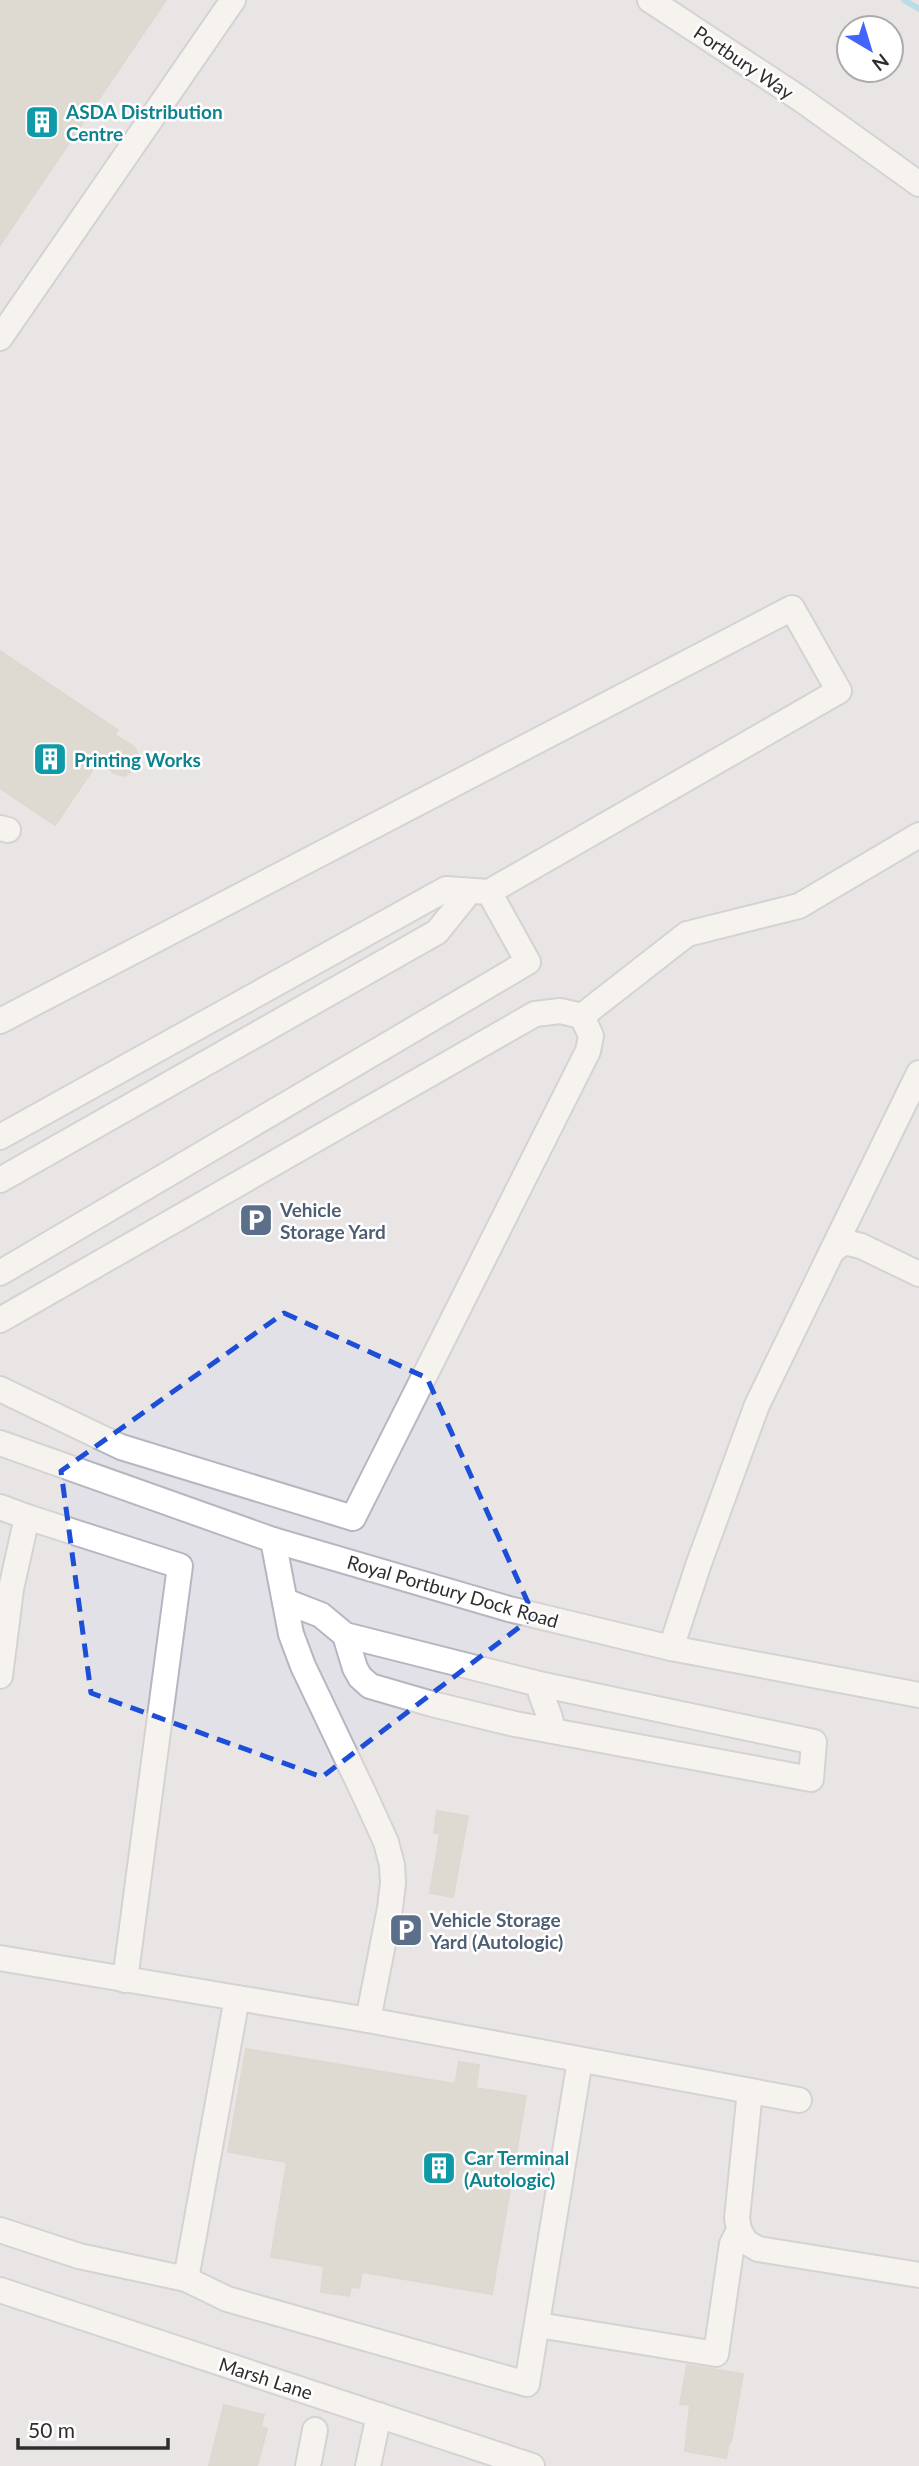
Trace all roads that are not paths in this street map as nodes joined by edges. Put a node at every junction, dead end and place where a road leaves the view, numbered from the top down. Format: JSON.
{"nodes":[{"id":1,"x":233,"y":0,"type":"edge"},
{"id":2,"x":650,"y":0,"type":"edge"},
{"id":3,"x":919,"y":184,"type":"edge"},
{"id":4,"x":0,"y":338,"type":"edge"},
{"id":5,"x":919,"y":835,"type":"edge"},
{"id":6,"x":479,"y":892,"type":"junction"},
{"id":7,"x":582,"y":1016,"type":"junction"},
{"id":8,"x":0,"y":1021,"type":"edge"},
{"id":9,"x":919,"y":1073,"type":"edge"},
{"id":10,"x":0,"y":1137,"type":"edge"},
{"id":11,"x":0,"y":1180,"type":"edge"},
{"id":12,"x":832,"y":1251,"type":"junction"},
{"id":13,"x":0,"y":1273,"type":"edge"},
{"id":14,"x":919,"y":1274,"type":"edge"},
{"id":15,"x":0,"y":1320,"type":"edge"},
{"id":16,"x":0,"y":1389,"type":"edge"},
{"id":17,"x":0,"y":1443,"type":"edge"},
{"id":18,"x":0,"y":1507,"type":"edge"},
{"id":19,"x":27,"y":1517,"type":"junction"},
{"id":20,"x":273,"y":1540,"type":"junction"},
{"id":21,"x":285,"y":1601,"type":"junction"},
{"id":22,"x":345,"y":1635,"type":"junction"},
{"id":23,"x":671,"y":1648,"type":"junction"},
{"id":24,"x":0,"y":1676,"type":"edge"},
{"id":25,"x":539,"y":1684,"type":"junction"},
{"id":26,"x":919,"y":1695,"type":"edge"},
{"id":27,"x":551,"y":1730,"type":"junction"},
{"id":28,"x":0,"y":1958,"type":"edge"},
{"id":29,"x":125,"y":1980,"type":"junction"},
{"id":30,"x":237,"y":1998,"type":"junction"},
{"id":31,"x":368,"y":2021,"type":"junction"},
{"id":32,"x":580,"y":2060,"type":"junction"},
{"id":33,"x":750,"y":2091,"type":"junction"},
{"id":34,"x":799,"y":2100,"type":"dead end"},
{"id":35,"x":0,"y":2230,"type":"edge"},
{"id":36,"x":739,"y":2230,"type":"junction"},
{"id":37,"x":919,"y":2275,"type":"edge"},
{"id":38,"x":186,"y":2279,"type":"junction"},
{"id":39,"x":0,"y":2290,"type":"edge"},
{"id":40,"x":538,"y":2325,"type":"junction"},
{"id":41,"x":379,"y":2415,"type":"junction"},
{"id":42,"x":315,"y":2430,"type":"dead end"},
{"id":43,"x":308,"y":2466,"type":"edge"},
{"id":44,"x":368,"y":2466,"type":"edge"},
{"id":45,"x":532,"y":2466,"type":"edge"}],
"edges":[{"from":1,"to":4,"type":"street"},
{"from":2,"to":3,"type":"street","name":"Portbury Way"},
{"from":5,"to":7,"type":"street"},
{"from":6,"to":8,"type":"street"},
{"from":6,"to":10,"type":"street"},
{"from":6,"to":11,"type":"street"},
{"from":6,"to":13,"type":"street"},
{"from":7,"to":15,"type":"street"},
{"from":7,"to":16,"type":"street"},
{"from":9,"to":12,"type":"street"},
{"from":12,"to":14,"type":"street"},
{"from":12,"to":23,"type":"street"},
{"from":17,"to":20,"type":"street","name":"Royal Portbury Dock Road"},
{"from":18,"to":19,"type":"street"},
{"from":19,"to":24,"type":"street"},
{"from":19,"to":29,"type":"street"},
{"from":20,"to":21,"type":"street"},
{"from":20,"to":23,"type":"street","name":"Royal Portbury Dock Road"},
{"from":21,"to":22,"type":"street"},
{"from":21,"to":31,"type":"street"},
{"from":22,"to":25,"type":"street"},
{"from":22,"to":27,"type":"street"},
{"from":23,"to":26,"type":"street","name":"Royal Portbury Dock Road"},
{"from":25,"to":27,"type":"street"},
{"from":25,"to":27,"type":"street"},
{"from":28,"to":29,"type":"street"},
{"from":29,"to":30,"type":"street"},
{"from":30,"to":31,"type":"street"},
{"from":30,"to":38,"type":"street"},
{"from":31,"to":32,"type":"street"},
{"from":32,"to":33,"type":"street"},
{"from":32,"to":40,"type":"street"},
{"from":33,"to":34,"type":"street"},
{"from":33,"to":36,"type":"street"},
{"from":35,"to":38,"type":"street"},
{"from":36,"to":37,"type":"street"},
{"from":36,"to":40,"type":"street"},
{"from":38,"to":40,"type":"street"},
{"from":39,"to":41,"type":"street","name":"Marsh Lane"},
{"from":41,"to":44,"type":"street"},
{"from":41,"to":45,"type":"street","name":"Marsh Lane"},
{"from":42,"to":43,"type":"street"}]}
